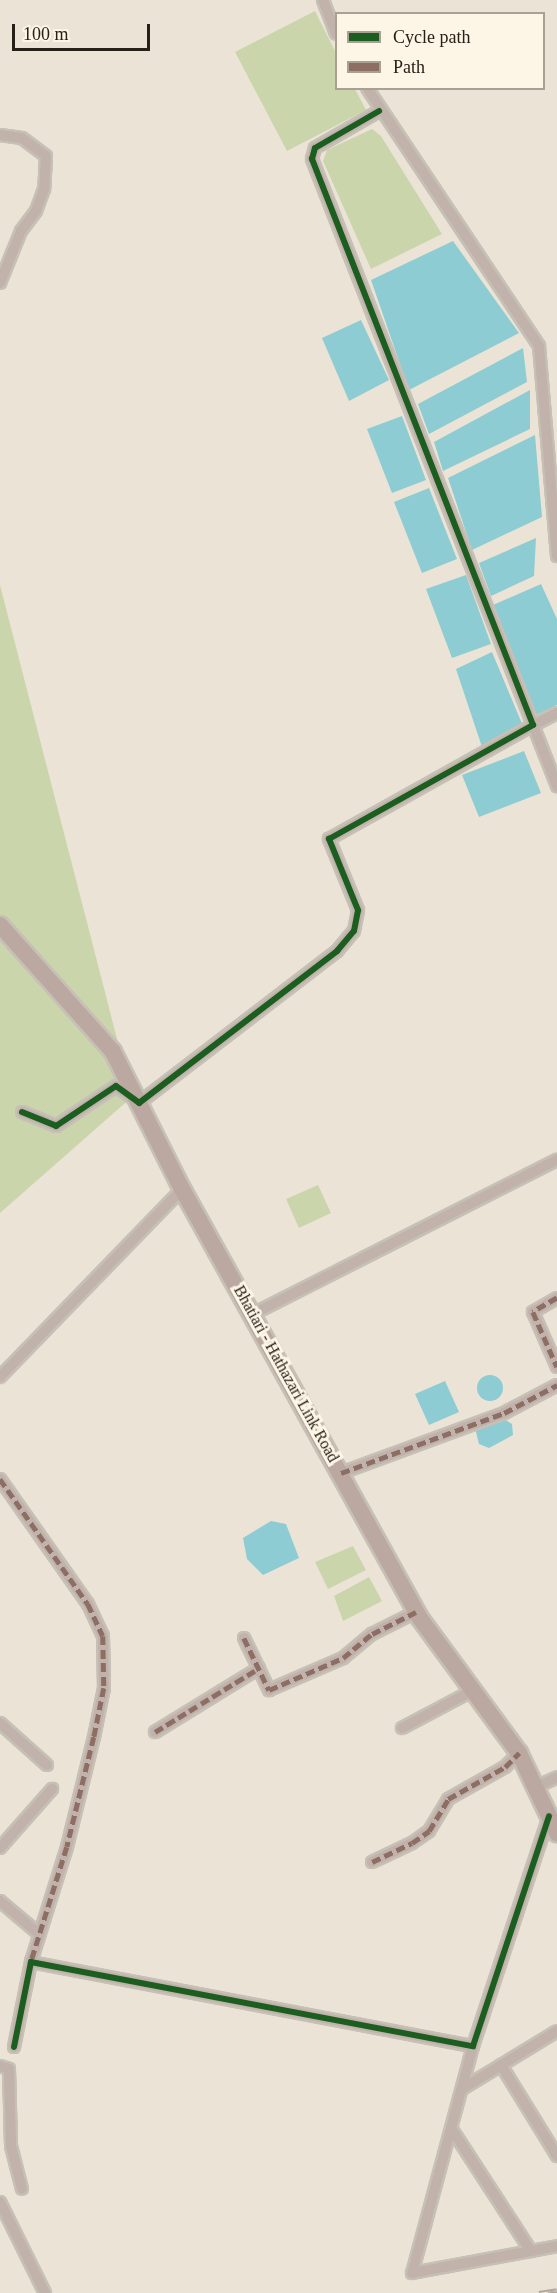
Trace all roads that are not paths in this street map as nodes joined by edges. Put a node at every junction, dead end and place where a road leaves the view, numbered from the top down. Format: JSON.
{"nodes":[{"id":1,"x":323,"y":0,"type":"edge"},
{"id":2,"x":335,"y":31,"type":"edge"},
{"id":3,"x":368,"y":90,"type":"edge"},
{"id":4,"x":379,"y":111,"type":"junction"},
{"id":5,"x":0,"y":135,"type":"edge"},
{"id":6,"x":0,"y":283,"type":"edge"},
{"id":7,"x":557,"y":556,"type":"edge"},
{"id":8,"x":557,"y":713,"type":"edge"},
{"id":9,"x":533,"y":725,"type":"junction"},
{"id":10,"x":557,"y":786,"type":"edge"},
{"id":11,"x":0,"y":925,"type":"edge"},
{"id":12,"x":139,"y":1103,"type":"junction"},
{"id":13,"x":22,"y":1112,"type":"dead end"},
{"id":14,"x":557,"y":1160,"type":"edge"},
{"id":15,"x":182,"y":1189,"type":"junction"},
{"id":16,"x":557,"y":1298,"type":"edge"},
{"id":17,"x":253,"y":1314,"type":"junction"},
{"id":18,"x":557,"y":1367,"type":"edge"},
{"id":19,"x":0,"y":1377,"type":"edge"},
{"id":20,"x":557,"y":1384,"type":"edge"},
{"id":21,"x":340,"y":1473,"type":"junction"},
{"id":22,"x":0,"y":1479,"type":"edge"},
{"id":23,"x":416,"y":1611,"type":"junction"},
{"id":24,"x":244,"y":1638,"type":"dead end"},
{"id":25,"x":259,"y":1668,"type":"junction"},
{"id":26,"x":472,"y":1691,"type":"junction"},
{"id":27,"x":0,"y":1723,"type":"edge"},
{"id":28,"x":402,"y":1728,"type":"dead end"},
{"id":29,"x":155,"y":1732,"type":"dead end"},
{"id":30,"x":519,"y":1753,"type":"junction"},
{"id":31,"x":47,"y":1765,"type":"dead end"},
{"id":32,"x":557,"y":1777,"type":"edge"},
{"id":33,"x":536,"y":1787,"type":"junction"},
{"id":34,"x":52,"y":1789,"type":"dead end"},
{"id":35,"x":549,"y":1816,"type":"junction"},
{"id":36,"x":557,"y":1833,"type":"edge"},
{"id":37,"x":0,"y":1848,"type":"edge"},
{"id":38,"x":372,"y":1862,"type":"dead end"},
{"id":39,"x":0,"y":1901,"type":"edge"},
{"id":40,"x":39,"y":1934,"type":"junction"},
{"id":41,"x":31,"y":1962,"type":"junction"},
{"id":42,"x":557,"y":2031,"type":"edge"},
{"id":43,"x":473,"y":2046,"type":"junction"},
{"id":44,"x":14,"y":2047,"type":"dead end"},
{"id":45,"x":501,"y":2065,"type":"junction"},
{"id":46,"x":0,"y":2066,"type":"edge"},
{"id":47,"x":462,"y":2089,"type":"junction"},
{"id":48,"x":451,"y":2128,"type":"junction"},
{"id":49,"x":557,"y":2156,"type":"edge"},
{"id":50,"x":22,"y":2189,"type":"dead end"},
{"id":51,"x":0,"y":2202,"type":"edge"},
{"id":52,"x":557,"y":2246,"type":"edge"},
{"id":53,"x":531,"y":2251,"type":"junction"},
{"id":54,"x":45,"y":2293,"type":"edge"}],
"edges":[{"from":1,"to":2,"type":"street"},
{"from":3,"to":4,"type":"street"},
{"from":4,"to":7,"type":"street"},
{"from":4,"to":9,"type":"street"},
{"from":5,"to":6,"type":"street"},
{"from":8,"to":9,"type":"street"},
{"from":9,"to":10,"type":"street"},
{"from":9,"to":12,"type":"street"},
{"from":11,"to":12,"type":"main road","name":"Bhatiari - Hathazari Link Road"},
{"from":12,"to":13,"type":"street"},
{"from":12,"to":15,"type":"main road","name":"Bhatiari - Hathazari Link Road"},
{"from":14,"to":17,"type":"street"},
{"from":15,"to":17,"type":"main road","name":"Bhatiari - Hathazari Link Road"},
{"from":15,"to":19,"type":"street"},
{"from":16,"to":18,"type":"street"},
{"from":17,"to":21,"type":"main road","name":"Bhatiari - Hathazari Link Road"},
{"from":20,"to":21,"type":"street"},
{"from":21,"to":23,"type":"main road","name":"Bhatiari - Hathazari Link Road"},
{"from":22,"to":40,"type":"street"},
{"from":23,"to":25,"type":"street"},
{"from":23,"to":26,"type":"main road","name":"Bhatiari - Hathazari Link Road"},
{"from":24,"to":25,"type":"street"},
{"from":25,"to":29,"type":"street"},
{"from":26,"to":28,"type":"street"},
{"from":26,"to":30,"type":"main road","name":"Bhatiari - Hathazari Link Road"},
{"from":27,"to":31,"type":"street"},
{"from":30,"to":33,"type":"main road","name":"Bhatiari - Hathazari Link Road"},
{"from":30,"to":38,"type":"street"},
{"from":32,"to":33,"type":"street"},
{"from":33,"to":35,"type":"main road","name":"Bhatiari - Hathazari Link Road"},
{"from":34,"to":37,"type":"street"},
{"from":35,"to":36,"type":"main road","name":"Bhatiari - Hathazari Link Road"},
{"from":35,"to":43,"type":"street"},
{"from":39,"to":40,"type":"street"},
{"from":40,"to":41,"type":"street"},
{"from":41,"to":43,"type":"street"},
{"from":41,"to":44,"type":"street"},
{"from":42,"to":45,"type":"street"},
{"from":43,"to":47,"type":"street"},
{"from":45,"to":47,"type":"street"},
{"from":45,"to":49,"type":"street"},
{"from":46,"to":50,"type":"street"},
{"from":47,"to":48,"type":"street"},
{"from":48,"to":53,"type":"street"},
{"from":48,"to":53,"type":"street"},
{"from":51,"to":54,"type":"street"},
{"from":52,"to":53,"type":"street"}]}
